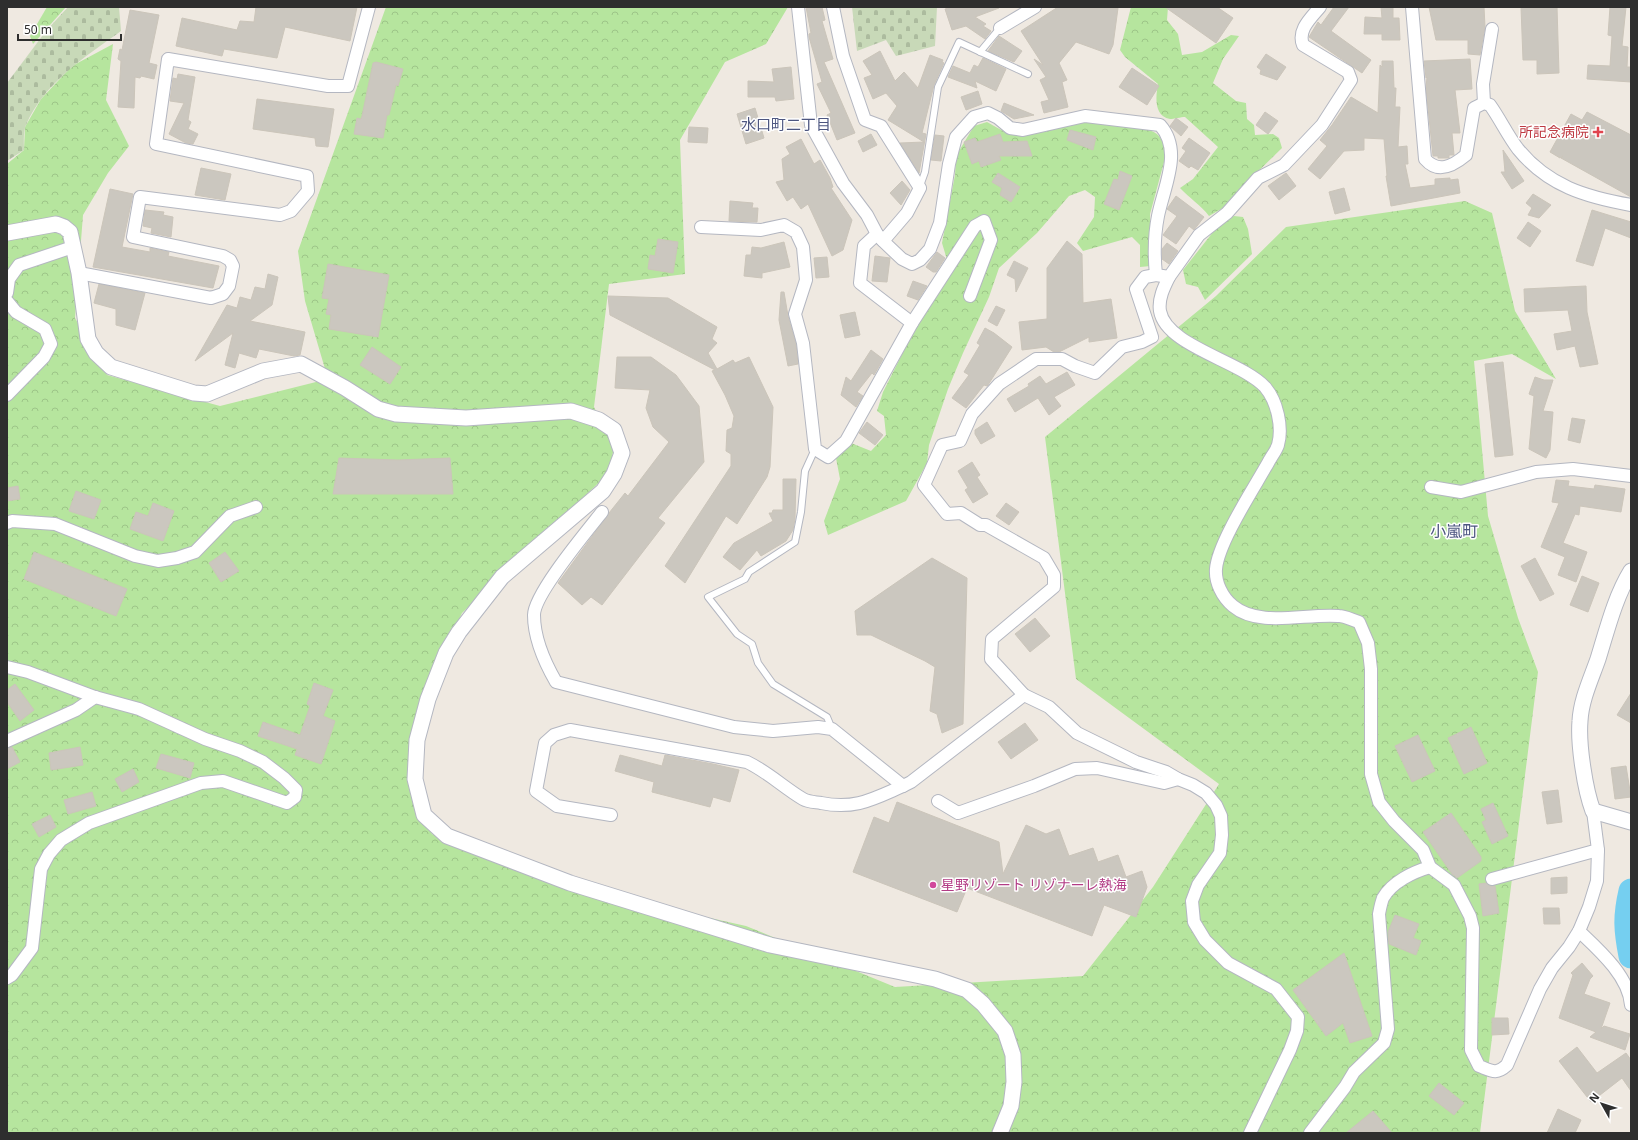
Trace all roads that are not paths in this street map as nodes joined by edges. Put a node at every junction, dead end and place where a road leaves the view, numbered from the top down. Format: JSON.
{"nodes":[{"id":1,"x":369,"y":7,"type":"edge"},
{"id":2,"x":798,"y":7,"type":"edge"},
{"id":3,"x":833,"y":7,"type":"edge"},
{"id":4,"x":1035,"y":7,"type":"edge"},
{"id":5,"x":1320,"y":7,"type":"edge"},
{"id":6,"x":1412,"y":7,"type":"edge"},
{"id":7,"x":1000,"y":28,"type":"joint"},
{"id":8,"x":1492,"y":29,"type":"dead end"},
{"id":9,"x":980,"y":52,"type":"junction"},
{"id":10,"x":1028,"y":74,"type":"dead end"},
{"id":11,"x":1484,"y":103,"type":"junction"},
{"id":12,"x":920,"y":188,"type":"junction"},
{"id":13,"x":1631,"y":205,"type":"edge"},
{"id":14,"x":701,"y":227,"type":"dead end"},
{"id":15,"x":7,"y":233,"type":"edge"},
{"id":16,"x":880,"y":237,"type":"junction"},
{"id":17,"x":73,"y":247,"type":"junction"},
{"id":18,"x":79,"y":273,"type":"junction"},
{"id":19,"x":1156,"y":275,"type":"junction"},
{"id":20,"x":1169,"y":277,"type":"junction"},
{"id":21,"x":7,"y":293,"type":"edge"},
{"id":22,"x":970,"y":296,"type":"dead end"},
{"id":23,"x":7,"y":301,"type":"edge"},
{"id":24,"x":912,"y":323,"type":"junction"},
{"id":25,"x":7,"y":395,"type":"edge"},
{"id":26,"x":815,"y":449,"type":"junction"},
{"id":27,"x":1631,"y":476,"type":"edge"},
{"id":28,"x":1431,"y":487,"type":"dead end"},
{"id":29,"x":256,"y":507,"type":"dead end"},
{"id":30,"x":602,"y":512,"type":"dead end"},
{"id":31,"x":7,"y":523,"type":"edge"},
{"id":32,"x":1631,"y":571,"type":"edge"},
{"id":33,"x":7,"y":667,"type":"edge"},
{"id":34,"x":1024,"y":695,"type":"junction"},
{"id":35,"x":95,"y":697,"type":"junction"},
{"id":36,"x":832,"y":729,"type":"junction"},
{"id":37,"x":7,"y":741,"type":"edge"},
{"id":38,"x":1178,"y":779,"type":"junction"},
{"id":39,"x":903,"y":786,"type":"junction"},
{"id":40,"x":938,"y":801,"type":"dead end"},
{"id":41,"x":1593,"y":811,"type":"junction"},
{"id":42,"x":611,"y":815,"type":"dead end"},
{"id":43,"x":1631,"y":822,"type":"edge"},
{"id":44,"x":1598,"y":850,"type":"junction"},
{"id":45,"x":1430,"y":867,"type":"junction"},
{"id":46,"x":1492,"y":878,"type":"dead end"},
{"id":47,"x":1579,"y":930,"type":"junction"},
{"id":48,"x":7,"y":978,"type":"edge"},
{"id":49,"x":1628,"y":984,"type":"edge"},
{"id":50,"x":1631,"y":1005,"type":"edge"},
{"id":51,"x":1000,"y":1133,"type":"edge"},
{"id":52,"x":1250,"y":1133,"type":"edge"},
{"id":53,"x":1310,"y":1133,"type":"edge"}],
"edges":[{"from":1,"to":18,"type":"street"},
{"from":2,"to":16,"type":"street"},
{"from":3,"to":12,"type":"street"},
{"from":4,"to":7,"type":"street"},
{"from":5,"to":20,"type":"street"},
{"from":6,"to":11,"type":"street"},
{"from":7,"to":9,"type":"lane"},
{"from":8,"to":11,"type":"street"},
{"from":9,"to":10,"type":"lane"},
{"from":9,"to":12,"type":"lane"},
{"from":11,"to":13,"type":"street"},
{"from":12,"to":16,"type":"street"},
{"from":14,"to":26,"type":"street"},
{"from":15,"to":17,"type":"street"},
{"from":16,"to":19,"type":"street"},
{"from":16,"to":24,"type":"street"},
{"from":17,"to":18,"type":"street"},
{"from":17,"to":21,"type":"street"},
{"from":18,"to":51,"type":"street"},
{"from":19,"to":20,"type":"street"},
{"from":19,"to":34,"type":"street"},
{"from":20,"to":45,"type":"street"},
{"from":22,"to":24,"type":"street"},
{"from":23,"to":25,"type":"street"},
{"from":24,"to":26,"type":"street"},
{"from":26,"to":36,"type":"lane"},
{"from":27,"to":28,"type":"street"},
{"from":29,"to":31,"type":"street"},
{"from":30,"to":36,"type":"street"},
{"from":32,"to":41,"type":"street"},
{"from":33,"to":35,"type":"street"},
{"from":34,"to":38,"type":"street"},
{"from":34,"to":39,"type":"street"},
{"from":35,"to":37,"type":"street"},
{"from":35,"to":48,"type":"street"},
{"from":36,"to":39,"type":"street"},
{"from":38,"to":40,"type":"street"},
{"from":38,"to":52,"type":"street"},
{"from":39,"to":42,"type":"street"},
{"from":41,"to":43,"type":"street"},
{"from":41,"to":44,"type":"street"},
{"from":44,"to":46,"type":"street"},
{"from":44,"to":47,"type":"street"},
{"from":45,"to":47,"type":"street"},
{"from":45,"to":53,"type":"street"},
{"from":47,"to":49,"type":"street"},
{"from":49,"to":50,"type":"street"}]}
